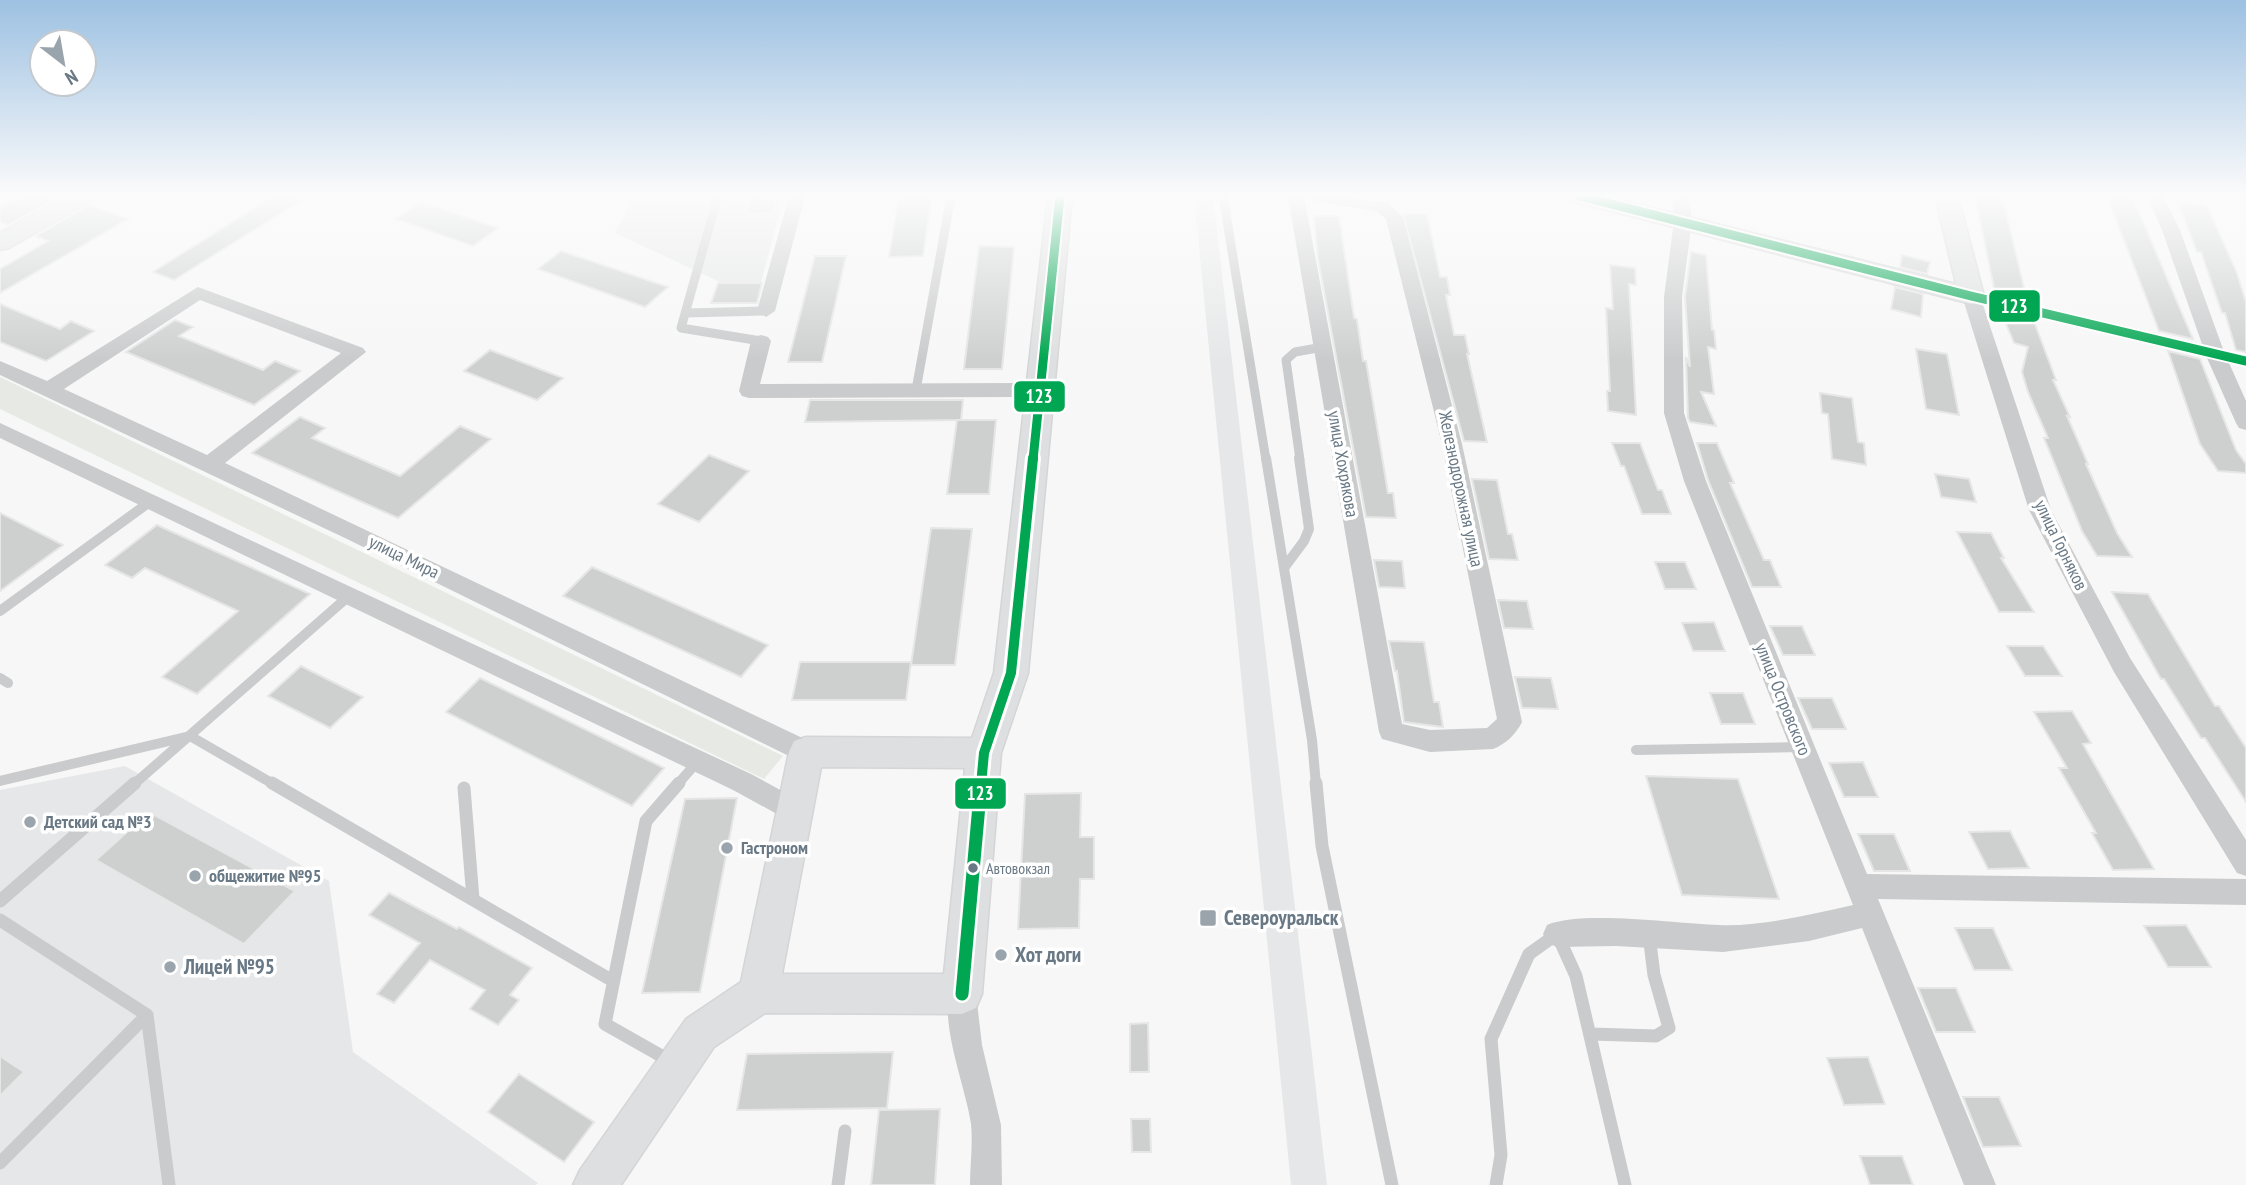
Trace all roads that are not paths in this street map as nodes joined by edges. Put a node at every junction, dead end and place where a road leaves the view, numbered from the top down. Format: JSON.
{"nodes":[{"id":1,"x":703,"y":251,"type":"edge"},
{"id":2,"x":782,"y":251,"type":"edge"},
{"id":3,"x":941,"y":251,"type":"edge"},
{"id":4,"x":1054,"y":251,"type":"edge"},
{"id":5,"x":1232,"y":251,"type":"edge"},
{"id":6,"x":1306,"y":251,"type":"edge"},
{"id":7,"x":1403,"y":251,"type":"edge"},
{"id":8,"x":1679,"y":251,"type":"edge"},
{"id":9,"x":1800,"y":251,"type":"edge"},
{"id":10,"x":1961,"y":251,"type":"edge"},
{"id":11,"x":2179,"y":251,"type":"edge"},
{"id":12,"x":1972,"y":296,"type":"junction"},
{"id":13,"x":766,"y":311,"type":"joint"},
{"id":14,"x":685,"y":313,"type":"junction"},
{"id":15,"x":761,"y":341,"type":"joint"},
{"id":16,"x":1323,"y":347,"type":"junction"},
{"id":17,"x":2215,"y":354,"type":"junction"},
{"id":18,"x":2246,"y":361,"type":"edge"},
{"id":19,"x":0,"y":367,"type":"edge"},
{"id":20,"x":49,"y":389,"type":"junction"},
{"id":21,"x":916,"y":390,"type":"junction"},
{"id":22,"x":1040,"y":390,"type":"junction"},
{"id":23,"x":2246,"y":423,"type":"edge"},
{"id":24,"x":0,"y":430,"type":"edge"},
{"id":25,"x":209,"y":465,"type":"junction"},
{"id":26,"x":151,"y":501,"type":"junction"},
{"id":27,"x":1284,"y":568,"type":"junction"},
{"id":28,"x":350,"y":595,"type":"junction"},
{"id":29,"x":0,"y":597,"type":"edge"},
{"id":30,"x":11,"y":603,"type":"junction"},
{"id":31,"x":0,"y":611,"type":"edge"},
{"id":32,"x":1391,"y":732,"type":"joint"},
{"id":33,"x":190,"y":736,"type":"junction"},
{"id":34,"x":1802,"y":747,"type":"junction"},
{"id":35,"x":1636,"y":750,"type":"dead end"},
{"id":36,"x":806,"y":752,"type":"junction"},
{"id":37,"x":984,"y":753,"type":"junction"},
{"id":38,"x":698,"y":761,"type":"junction"},
{"id":39,"x":0,"y":782,"type":"edge"},
{"id":40,"x":464,"y":788,"type":"dead end"},
{"id":41,"x":795,"y":811,"type":"junction"},
{"id":42,"x":2246,"y":864,"type":"edge"},
{"id":43,"x":1859,"y":886,"type":"junction"},
{"id":44,"x":2246,"y":892,"type":"edge"},
{"id":45,"x":473,"y":899,"type":"junction"},
{"id":46,"x":0,"y":901,"type":"edge"},
{"id":47,"x":1868,"y":914,"type":"junction"},
{"id":48,"x":0,"y":920,"type":"edge"},
{"id":49,"x":1557,"y":934,"type":"junction"},
{"id":50,"x":1649,"y":935,"type":"junction"},
{"id":51,"x":613,"y":981,"type":"junction"},
{"id":52,"x":759,"y":993,"type":"junction"},
{"id":53,"x":962,"y":994,"type":"junction"},
{"id":54,"x":147,"y":1015,"type":"junction"},
{"id":55,"x":1591,"y":1034,"type":"junction"},
{"id":56,"x":678,"y":1065,"type":"junction"},
{"id":57,"x":845,"y":1131,"type":"dead end"},
{"id":58,"x":0,"y":1163,"type":"edge"},
{"id":59,"x":169,"y":1185,"type":"edge"},
{"id":60,"x":596,"y":1185,"type":"edge"},
{"id":61,"x":838,"y":1185,"type":"edge"},
{"id":62,"x":986,"y":1185,"type":"edge"},
{"id":63,"x":1392,"y":1185,"type":"edge"},
{"id":64,"x":1496,"y":1185,"type":"edge"},
{"id":65,"x":1625,"y":1185,"type":"edge"},
{"id":66,"x":1980,"y":1185,"type":"edge"}],
"edges":[{"from":1,"to":14,"type":"lane"},
{"from":2,"to":13,"type":"street"},
{"from":3,"to":21,"type":"lane"},
{"from":4,"to":22,"type":"street"},
{"from":5,"to":27,"type":"lane"},
{"from":6,"to":16,"type":"street","name":"улица Хохрякова"},
{"from":7,"to":32,"type":"street","name":"Железнодорожная улица"},
{"from":8,"to":34,"type":"street","name":"улица Островского"},
{"from":9,"to":12,"type":"street"},
{"from":10,"to":12,"type":"street","name":"улица Горняков"},
{"from":11,"to":17,"type":"street"},
{"from":12,"to":17,"type":"street"},
{"from":12,"to":42,"type":"street","name":"улица Горняков"},
{"from":13,"to":14,"type":"lane"},
{"from":14,"to":15,"type":"lane"},
{"from":15,"to":21,"type":"street"},
{"from":16,"to":27,"type":"lane"},
{"from":16,"to":32,"type":"street","name":"улица Хохрякова"},
{"from":17,"to":18,"type":"street"},
{"from":17,"to":23,"type":"street"},
{"from":19,"to":20,"type":"street","name":"улица Мира"},
{"from":20,"to":25,"type":"street","name":"улица Мира"},
{"from":20,"to":25,"type":"street"},
{"from":21,"to":22,"type":"street"},
{"from":22,"to":37,"type":"street"},
{"from":24,"to":26,"type":"street"},
{"from":25,"to":36,"type":"street","name":"улица Мира"},
{"from":26,"to":28,"type":"street"},
{"from":26,"to":30,"type":"lane"},
{"from":27,"to":63,"type":"lane"},
{"from":28,"to":33,"type":"lane"},
{"from":28,"to":38,"type":"street"},
{"from":29,"to":30,"type":"lane"},
{"from":30,"to":31,"type":"lane"},
{"from":33,"to":39,"type":"lane"},
{"from":33,"to":45,"type":"lane"},
{"from":33,"to":46,"type":"lane"},
{"from":34,"to":35,"type":"lane"},
{"from":34,"to":43,"type":"street","name":"улица Островского"},
{"from":36,"to":37,"type":"street"},
{"from":36,"to":41,"type":"street"},
{"from":37,"to":53,"type":"street"},
{"from":38,"to":41,"type":"street"},
{"from":38,"to":51,"type":"lane"},
{"from":40,"to":45,"type":"lane"},
{"from":41,"to":52,"type":"street"},
{"from":43,"to":44,"type":"street"},
{"from":43,"to":47,"type":"street","name":"улица Островского"},
{"from":45,"to":51,"type":"lane"},
{"from":47,"to":50,"type":"street"},
{"from":47,"to":66,"type":"street","name":"улица Островского"},
{"from":48,"to":54,"type":"lane"},
{"from":49,"to":50,"type":"street"},
{"from":49,"to":55,"type":"lane"},
{"from":49,"to":64,"type":"lane"},
{"from":50,"to":55,"type":"lane"},
{"from":51,"to":56,"type":"lane"},
{"from":52,"to":53,"type":"street"},
{"from":52,"to":56,"type":"street"},
{"from":53,"to":62,"type":"street"},
{"from":54,"to":58,"type":"lane"},
{"from":54,"to":59,"type":"lane"},
{"from":55,"to":65,"type":"lane"},
{"from":56,"to":60,"type":"street"},
{"from":57,"to":61,"type":"lane"}]}
